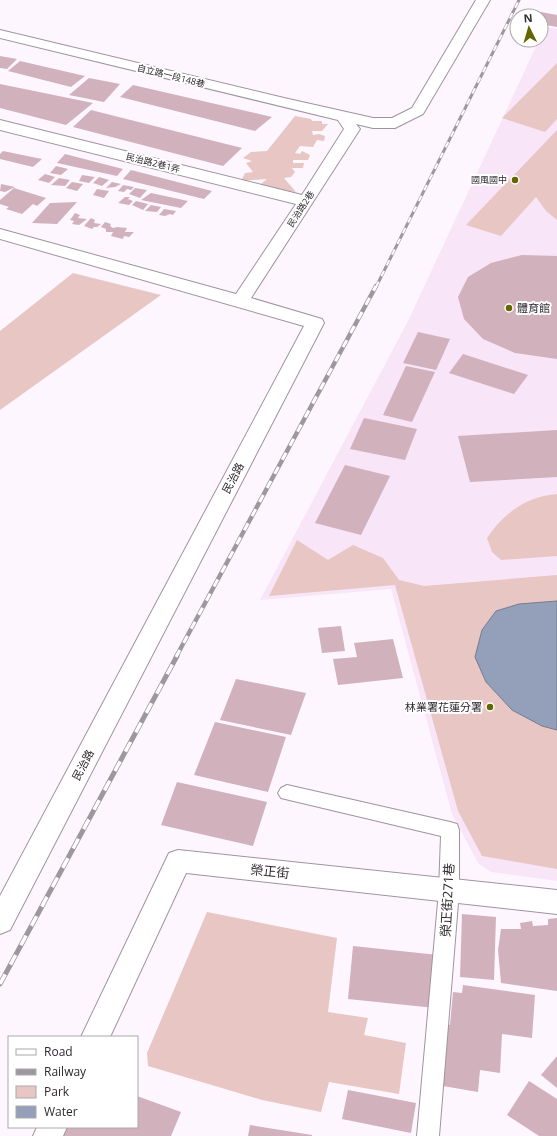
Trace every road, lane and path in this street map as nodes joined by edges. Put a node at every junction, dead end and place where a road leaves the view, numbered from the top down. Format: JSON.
{"nodes":[{"id":1,"x":483,"y":0,"type":"edge"},
{"id":2,"x":0,"y":34,"type":"edge"},
{"id":3,"x":343,"y":116,"type":"junction"},
{"id":4,"x":0,"y":125,"type":"edge"},
{"id":5,"x":306,"y":201,"type":"junction"},
{"id":6,"x":0,"y":234,"type":"edge"},
{"id":7,"x":240,"y":301,"type":"junction"},
{"id":8,"x":287,"y":793,"type":"dead end"},
{"id":9,"x":449,"y":891,"type":"junction"},
{"id":10,"x":557,"y":902,"type":"edge"},
{"id":11,"x":0,"y":922,"type":"edge"},
{"id":12,"x":94,"y":1036,"type":"edge"},
{"id":13,"x":428,"y":1136,"type":"edge"}],
"edges":[{"from":1,"to":3,"type":"street","name":"自立路一段148巷"},
{"from":2,"to":3,"type":"street","name":"自立路一段148巷"},
{"from":3,"to":5,"type":"street","name":"民治路2巷"},
{"from":4,"to":5,"type":"street","name":"民治路2巷1弄"},
{"from":5,"to":7,"type":"street","name":"民治路2巷"},
{"from":6,"to":7,"type":"street","name":"民治路"},
{"from":7,"to":11,"type":"street","name":"民治路"},
{"from":8,"to":9,"type":"lane","name":"榮正街271巷"},
{"from":9,"to":10,"type":"street","name":"榮正街"},
{"from":9,"to":12,"type":"street","name":"榮正街"},
{"from":9,"to":13,"type":"lane","name":"榮正街271巷"}]}
